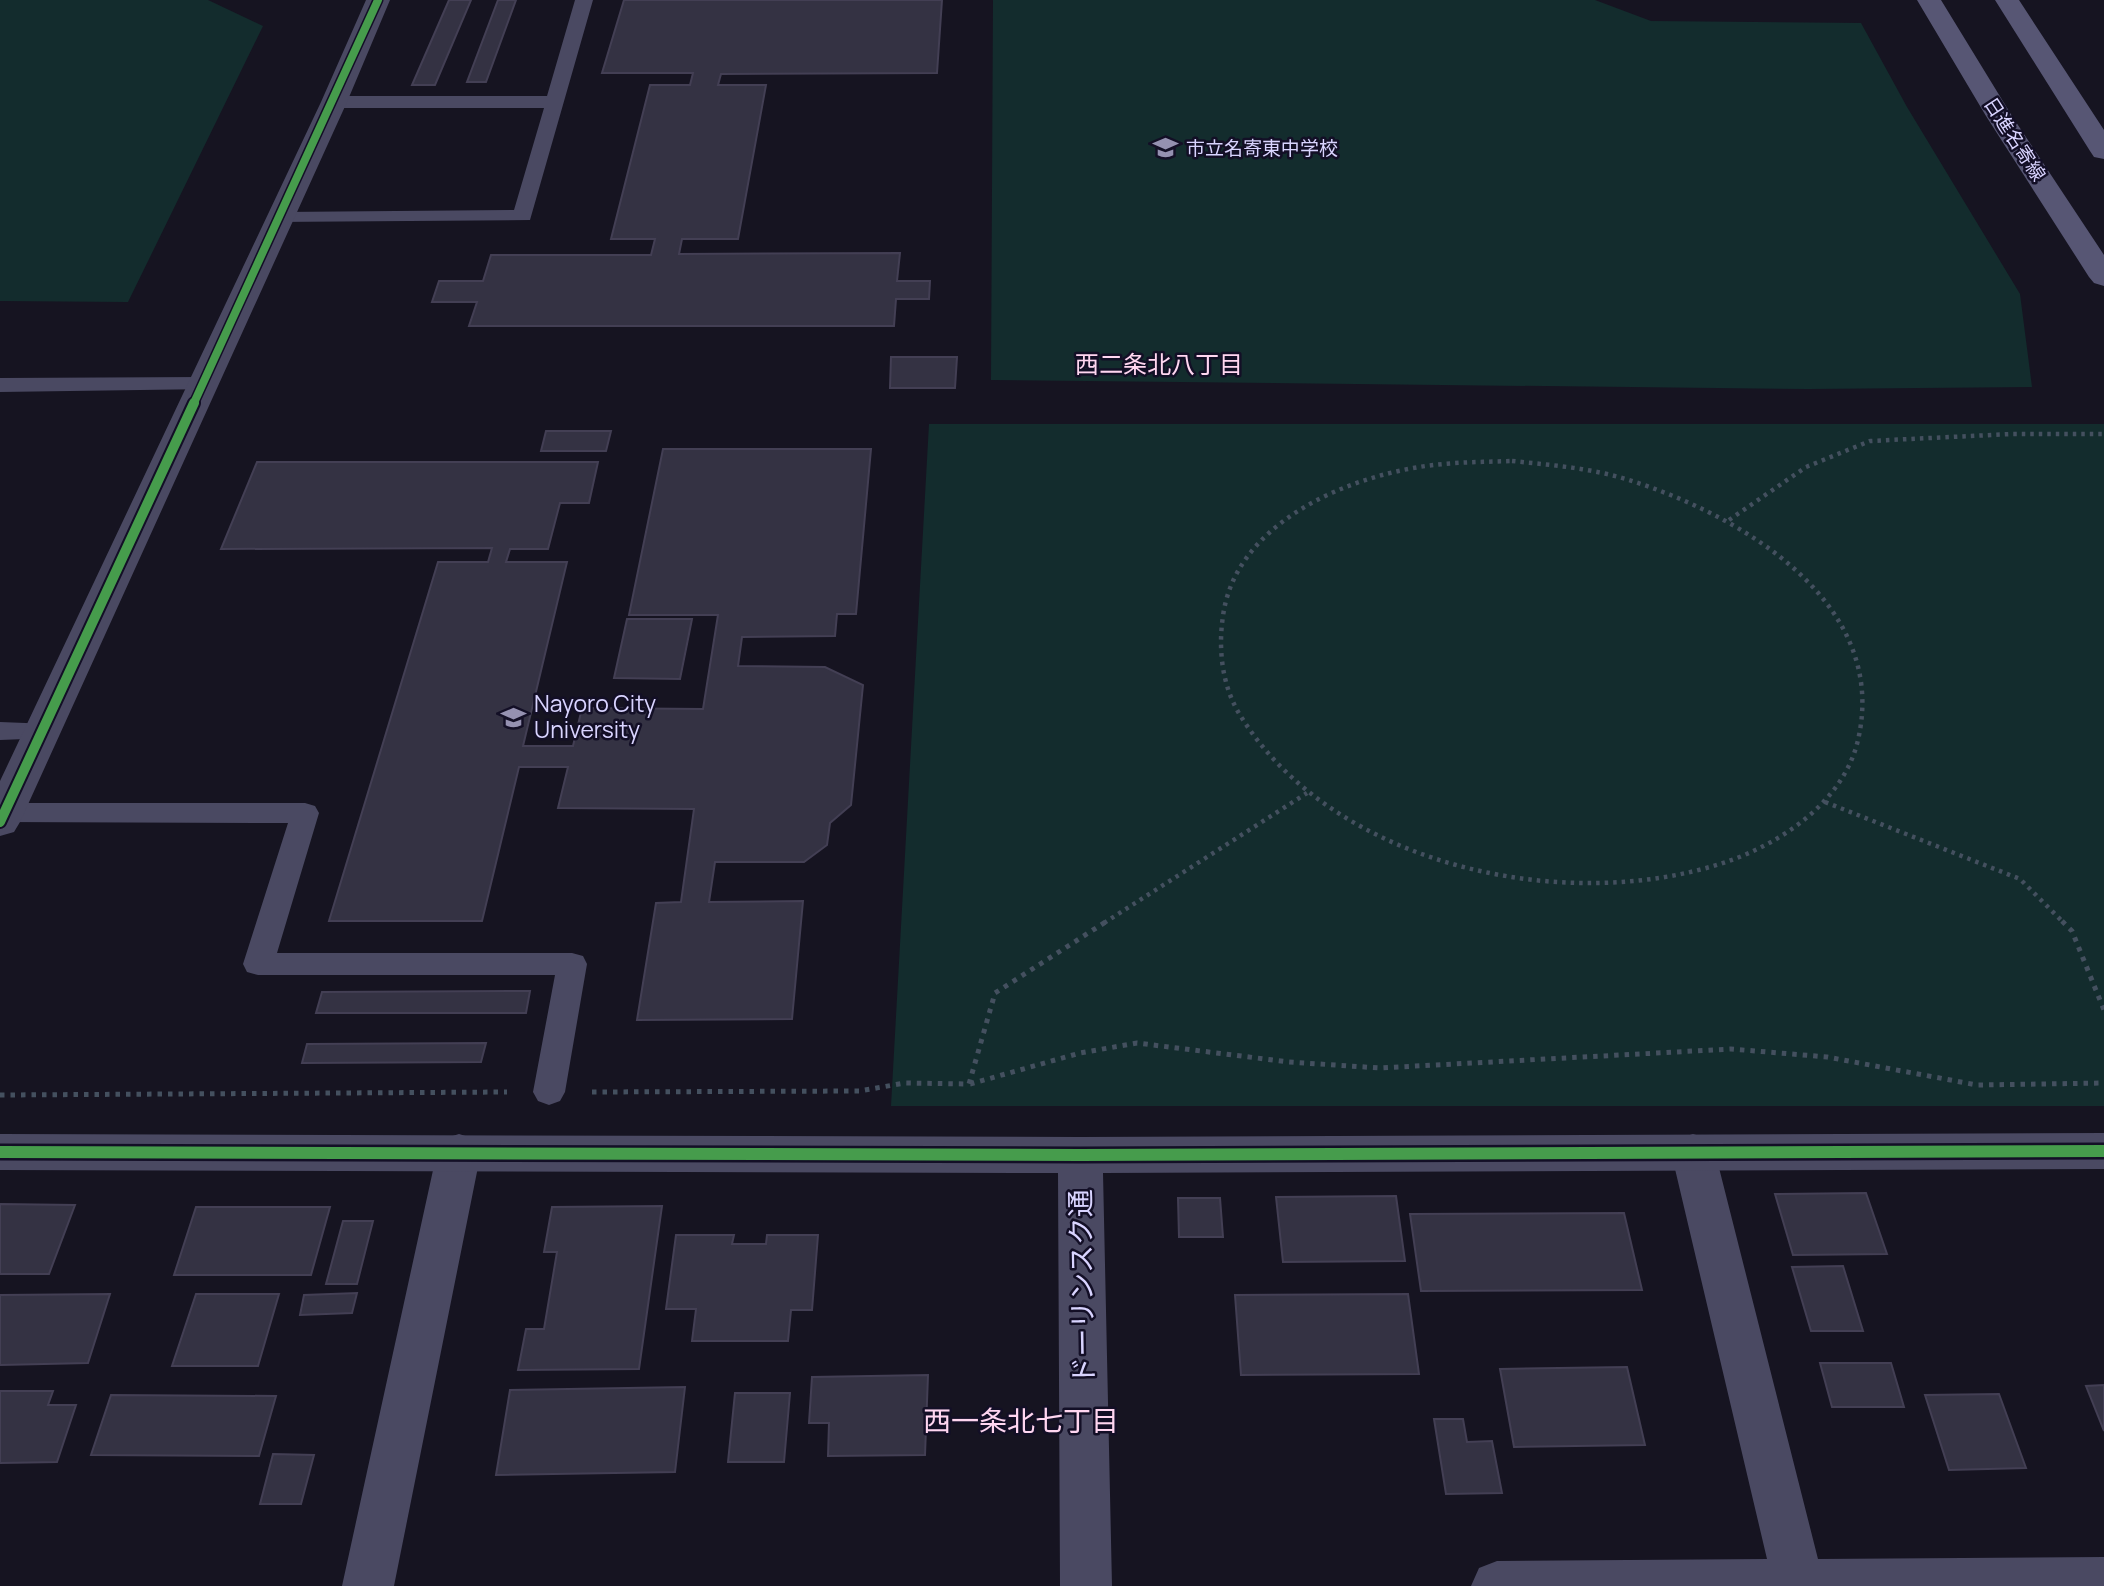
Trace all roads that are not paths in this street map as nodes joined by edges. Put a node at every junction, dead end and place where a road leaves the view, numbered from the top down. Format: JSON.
{"nodes":[{"id":1,"x":378,"y":0,"type":"edge"},
{"id":2,"x":584,"y":0,"type":"edge"},
{"id":3,"x":1929,"y":0,"type":"edge"},
{"id":4,"x":2007,"y":0,"type":"edge"},
{"id":5,"x":334,"y":102,"type":"junction"},
{"id":6,"x":555,"y":102,"type":"junction"},
{"id":7,"x":2104,"y":151,"type":"edge"},
{"id":8,"x":281,"y":218,"type":"junction"},
{"id":9,"x":2104,"y":277,"type":"edge"},
{"id":10,"x":203,"y":384,"type":"junction"},
{"id":11,"x":7,"y":385,"type":"edge"},
{"id":12,"x":0,"y":408,"type":"edge"},
{"id":13,"x":0,"y":731,"type":"edge"},
{"id":14,"x":41,"y":731,"type":"junction"},
{"id":15,"x":2,"y":818,"type":"edge"},
{"id":16,"x":549,"y":1092,"type":"road end"},
{"id":17,"x":2104,"y":1151,"type":"edge"},
{"id":18,"x":0,"y":1152,"type":"edge"},
{"id":19,"x":459,"y":1152,"type":"junction"},
{"id":20,"x":1693,"y":1152,"type":"junction"},
{"id":21,"x":1080,"y":1155,"type":"junction"},
{"id":22,"x":2104,"y":1582,"type":"edge"},
{"id":23,"x":1799,"y":1585,"type":"edge"},
{"id":24,"x":368,"y":1586,"type":"edge"},
{"id":25,"x":1086,"y":1586,"type":"edge"},
{"id":26,"x":1497,"y":1586,"type":"edge"}],
"edges":[{"from":1,"to":5,"type":"street"},
{"from":2,"to":6,"type":"lane"},
{"from":3,"to":9,"type":"main road","name":"日進名寄線"},
{"from":4,"to":7,"type":"main road"},
{"from":5,"to":6,"type":"lane"},
{"from":5,"to":8,"type":"street"},
{"from":6,"to":8,"type":"lane"},
{"from":8,"to":10,"type":"street"},
{"from":10,"to":11,"type":"lane"},
{"from":10,"to":14,"type":"street"},
{"from":11,"to":12,"type":"lane"},
{"from":13,"to":14,"type":"lane"},
{"from":14,"to":15,"type":"street"},
{"from":15,"to":16,"type":"lane"},
{"from":17,"to":20,"type":"street"},
{"from":18,"to":19,"type":"street"},
{"from":19,"to":21,"type":"street"},
{"from":19,"to":24,"type":"street"},
{"from":20,"to":21,"type":"street"},
{"from":20,"to":23,"type":"street"},
{"from":21,"to":25,"type":"street","name":"ドーリンスク通"},
{"from":22,"to":23,"type":"street"},
{"from":23,"to":26,"type":"street"}]}
